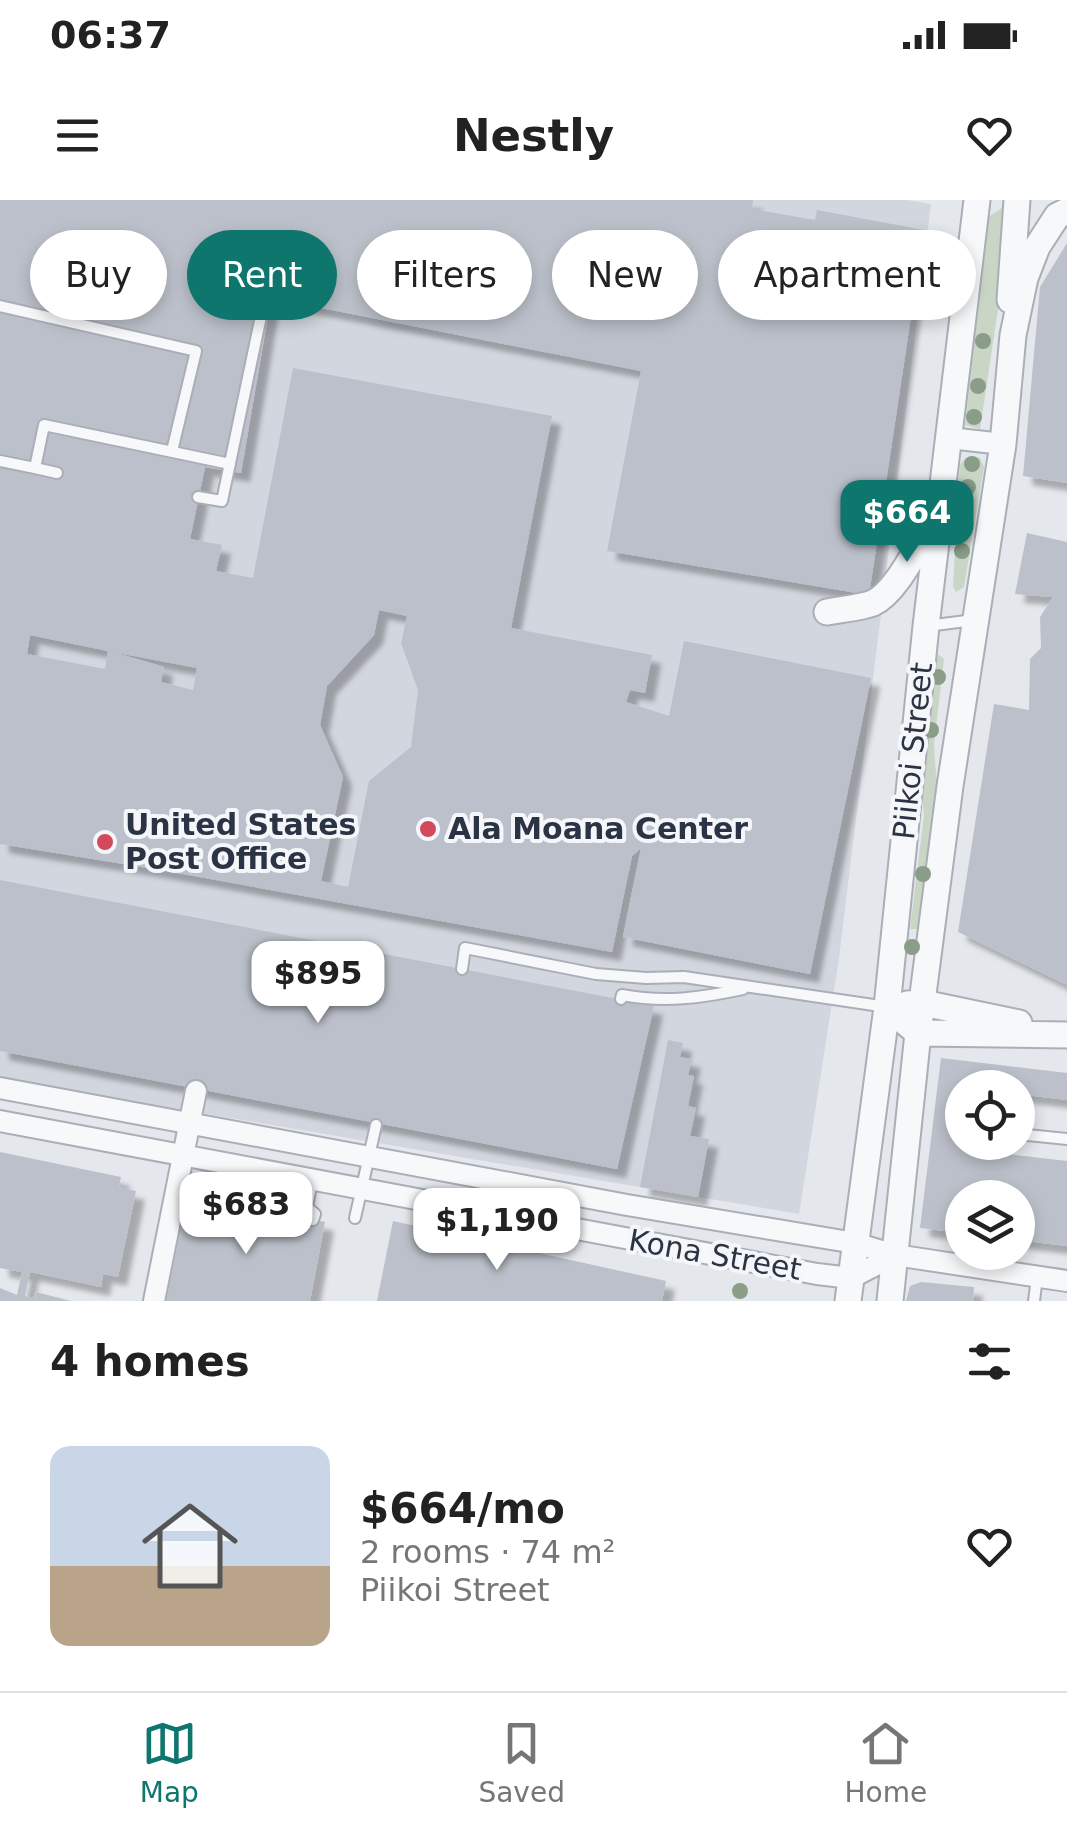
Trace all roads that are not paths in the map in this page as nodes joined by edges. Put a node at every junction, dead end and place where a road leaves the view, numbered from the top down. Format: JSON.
{"nodes":[{"id":1,"x":977,"y":200,"type":"edge"},
{"id":2,"x":1017,"y":200,"type":"edge"},
{"id":3,"x":1067,"y":211,"type":"edge"},
{"id":4,"x":0,"y":306,"type":"edge"},
{"id":5,"x":260,"y":320,"type":"edge"},
{"id":6,"x":1013,"y":335,"type":"junction"},
{"id":7,"x":948,"y":438,"type":"junction"},
{"id":8,"x":1003,"y":444,"type":"junction"},
{"id":9,"x":172,"y":452,"type":"junction"},
{"id":10,"x":0,"y":461,"type":"edge"},
{"id":11,"x":230,"y":464,"type":"junction"},
{"id":12,"x":35,"y":468,"type":"junction"},
{"id":13,"x":57,"y":472,"type":"dead end"},
{"id":14,"x":198,"y":497,"type":"dead end"},
{"id":15,"x":940,"y":511,"type":"junction"},
{"id":16,"x":827,"y":612,"type":"dead end"},
{"id":17,"x":976,"y":620,"type":"junction"},
{"id":18,"x":926,"y":626,"type":"junction"},
{"id":19,"x":462,"y":969,"type":"dead end"},
{"id":20,"x":749,"y":988,"type":"junction"},
{"id":21,"x":622,"y":1000,"type":"dead end"},
{"id":22,"x":923,"y":1003,"type":"junction"},
{"id":23,"x":887,"y":1006,"type":"junction"},
{"id":24,"x":918,"y":1033,"type":"junction"},
{"id":25,"x":1067,"y":1034,"type":"edge"},
{"id":26,"x":0,"y":1088,"type":"edge"},
{"id":27,"x":196,"y":1091,"type":"dead end"},
{"id":28,"x":0,"y":1121,"type":"edge"},
{"id":29,"x":188,"y":1123,"type":"junction"},
{"id":30,"x":376,"y":1125,"type":"dead end"},
{"id":31,"x":1035,"y":1136,"type":"edge"},
{"id":32,"x":1067,"y":1139,"type":"edge"},
{"id":33,"x":368,"y":1156,"type":"junction"},
{"id":34,"x":181,"y":1157,"type":"junction"},
{"id":35,"x":246,"y":1169,"type":"junction"},
{"id":36,"x":312,"y":1181,"type":"junction"},
{"id":37,"x":361,"y":1190,"type":"junction"},
{"id":38,"x":238,"y":1206,"type":"dead end"},
{"id":39,"x":308,"y":1206,"type":"junction"},
{"id":40,"x":293,"y":1216,"type":"dead end"},
{"id":41,"x":355,"y":1218,"type":"dead end"},
{"id":42,"x":313,"y":1220,"type":"dead end"},
{"id":43,"x":855,"y":1244,"type":"junction"},
{"id":44,"x":895,"y":1255,"type":"junction"},
{"id":45,"x":1037,"y":1277,"type":"junction"},
{"id":46,"x":1067,"y":1281,"type":"edge"},
{"id":47,"x":849,"y":1290,"type":"edge"},
{"id":48,"x":154,"y":1301,"type":"edge"},
{"id":49,"x":890,"y":1301,"type":"edge"},
{"id":50,"x":1034,"y":1301,"type":"edge"}],
"edges":[{"from":1,"to":7,"type":"street","name":"Piikoi Street"},
{"from":2,"to":6,"type":"street","name":"Piikoi Street"},
{"from":3,"to":6,"type":"street","name":"Piikoi Street"},
{"from":4,"to":9,"type":"lane"},
{"from":5,"to":11,"type":"lane"},
{"from":6,"to":8,"type":"street","name":"Piikoi Street"},
{"from":7,"to":8,"type":"street"},
{"from":7,"to":15,"type":"street","name":"Piikoi Street"},
{"from":8,"to":17,"type":"street","name":"Piikoi Street"},
{"from":9,"to":11,"type":"lane"},
{"from":9,"to":12,"type":"lane"},
{"from":10,"to":12,"type":"lane"},
{"from":11,"to":14,"type":"lane"},
{"from":12,"to":13,"type":"lane"},
{"from":15,"to":16,"type":"street"},
{"from":15,"to":18,"type":"street","name":"Piikoi Street"},
{"from":17,"to":18,"type":"lane"},
{"from":17,"to":22,"type":"street","name":"Piikoi Street"},
{"from":18,"to":23,"type":"street","name":"Piikoi Street"},
{"from":19,"to":20,"type":"lane"},
{"from":20,"to":21,"type":"lane"},
{"from":20,"to":23,"type":"lane"},
{"from":22,"to":23,"type":"street"},
{"from":22,"to":24,"type":"street","name":"Piikoi Street"},
{"from":22,"to":25,"type":"street"},
{"from":23,"to":24,"type":"street"},
{"from":23,"to":43,"type":"street","name":"Piikoi Street"},
{"from":24,"to":25,"type":"street"},
{"from":24,"to":44,"type":"street","name":"Piikoi Street"},
{"from":26,"to":29,"type":"street","name":"Kona Street"},
{"from":27,"to":29,"type":"street"},
{"from":28,"to":34,"type":"street","name":"Kona Street"},
{"from":29,"to":33,"type":"street","name":"Kona Street"},
{"from":29,"to":34,"type":"street"},
{"from":30,"to":33,"type":"lane"},
{"from":31,"to":32,"type":"lane"},
{"from":33,"to":37,"type":"lane"},
{"from":33,"to":43,"type":"street","name":"Kona Street"},
{"from":34,"to":35,"type":"street","name":"Kona Street"},
{"from":34,"to":48,"type":"street"},
{"from":35,"to":36,"type":"street","name":"Kona Street"},
{"from":35,"to":38,"type":"lane"},
{"from":36,"to":37,"type":"street","name":"Kona Street"},
{"from":36,"to":39,"type":"lane"},
{"from":37,"to":41,"type":"lane"},
{"from":37,"to":47,"type":"street","name":"Kona Street"},
{"from":39,"to":40,"type":"lane"},
{"from":39,"to":42,"type":"lane"},
{"from":43,"to":44,"type":"street","name":"Kona Street"},
{"from":43,"to":47,"type":"street","name":"Piikoi Street"},
{"from":44,"to":45,"type":"street","name":"Kona Street"},
{"from":44,"to":47,"type":"street"},
{"from":44,"to":49,"type":"street","name":"Piikoi Street"},
{"from":45,"to":46,"type":"street","name":"Kona Street"},
{"from":45,"to":50,"type":"lane"}]}
